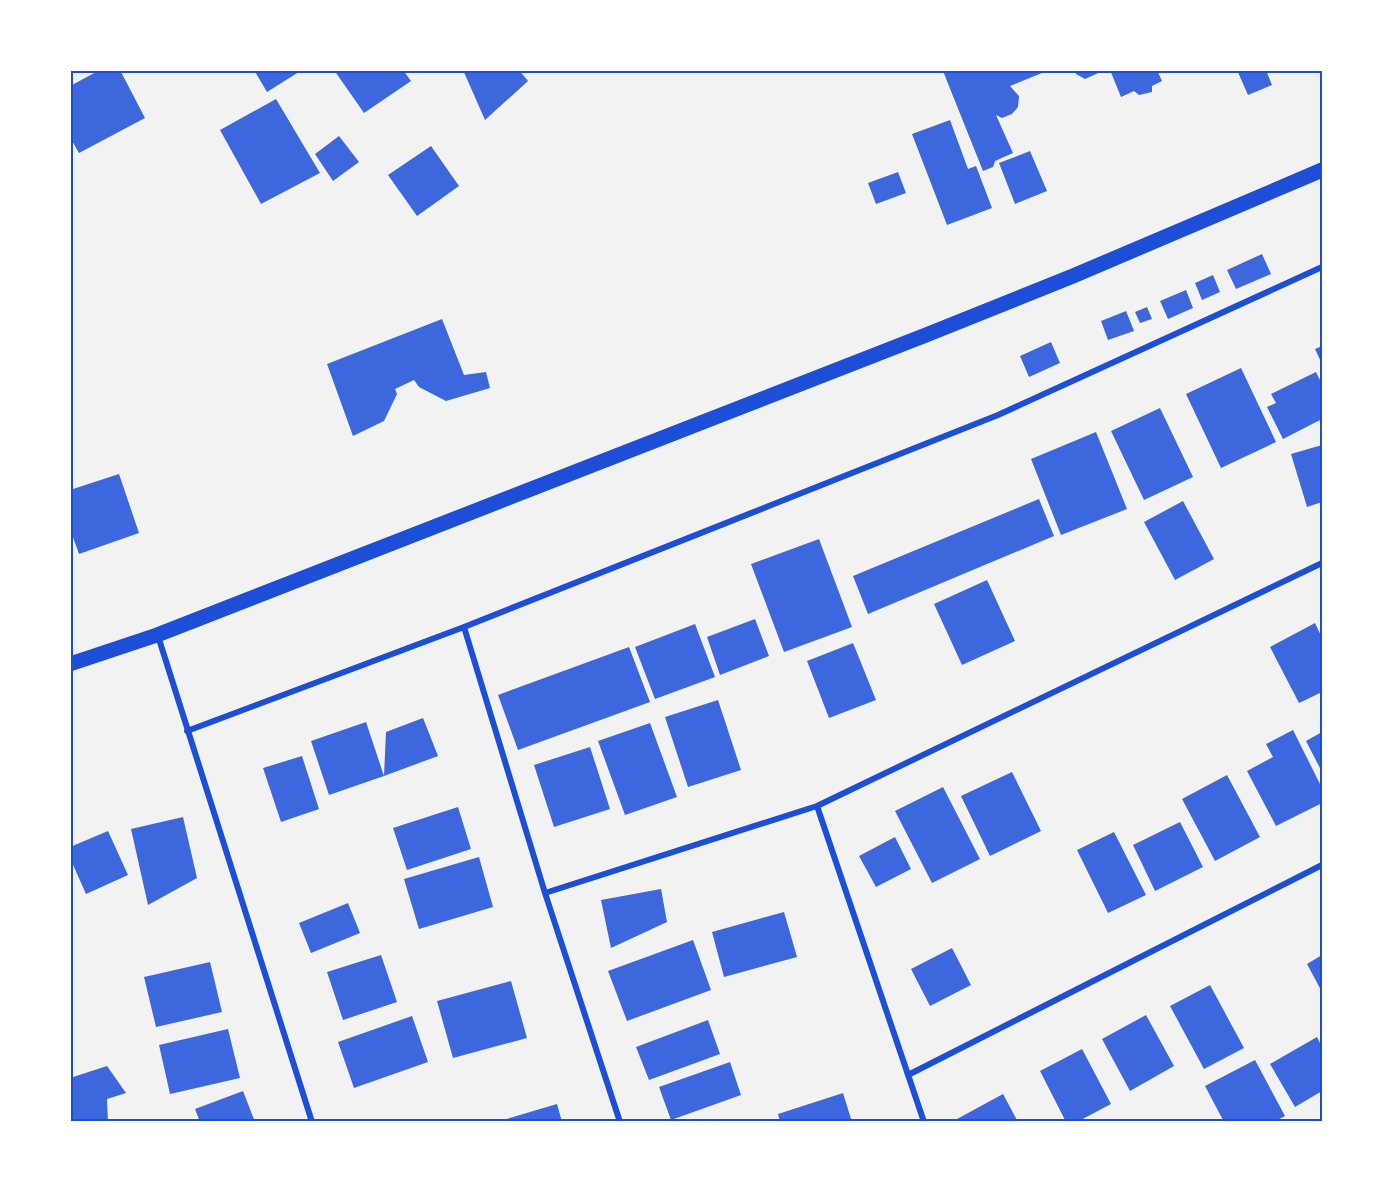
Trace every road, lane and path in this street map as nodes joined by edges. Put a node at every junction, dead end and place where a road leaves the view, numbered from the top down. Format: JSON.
{"nodes":[{"id":1,"x":1323,"y":170,"type":"edge"},
{"id":2,"x":1323,"y":267,"type":"edge"},
{"id":3,"x":1323,"y":563,"type":"edge"},
{"id":4,"x":464,"y":627,"type":"junction"},
{"id":5,"x":157,"y":635,"type":"junction"},
{"id":6,"x":70,"y":664,"type":"edge"},
{"id":7,"x":187,"y":731,"type":"junction"},
{"id":8,"x":817,"y":806,"type":"junction"},
{"id":9,"x":1323,"y":865,"type":"edge"},
{"id":10,"x":545,"y":893,"type":"junction"},
{"id":11,"x":908,"y":1075,"type":"junction"},
{"id":12,"x":312,"y":1122,"type":"edge"},
{"id":13,"x":620,"y":1122,"type":"edge"},
{"id":14,"x":924,"y":1122,"type":"edge"}],
"edges":[{"from":1,"to":5,"type":"main road"},
{"from":2,"to":4,"type":"street"},
{"from":3,"to":8,"type":"street"},
{"from":4,"to":7,"type":"street"},
{"from":4,"to":10,"type":"street"},
{"from":5,"to":6,"type":"main road"},
{"from":5,"to":7,"type":"street"},
{"from":7,"to":12,"type":"street"},
{"from":8,"to":10,"type":"street"},
{"from":8,"to":11,"type":"street"},
{"from":9,"to":11,"type":"street"},
{"from":10,"to":13,"type":"street"},
{"from":11,"to":14,"type":"street"}]}
